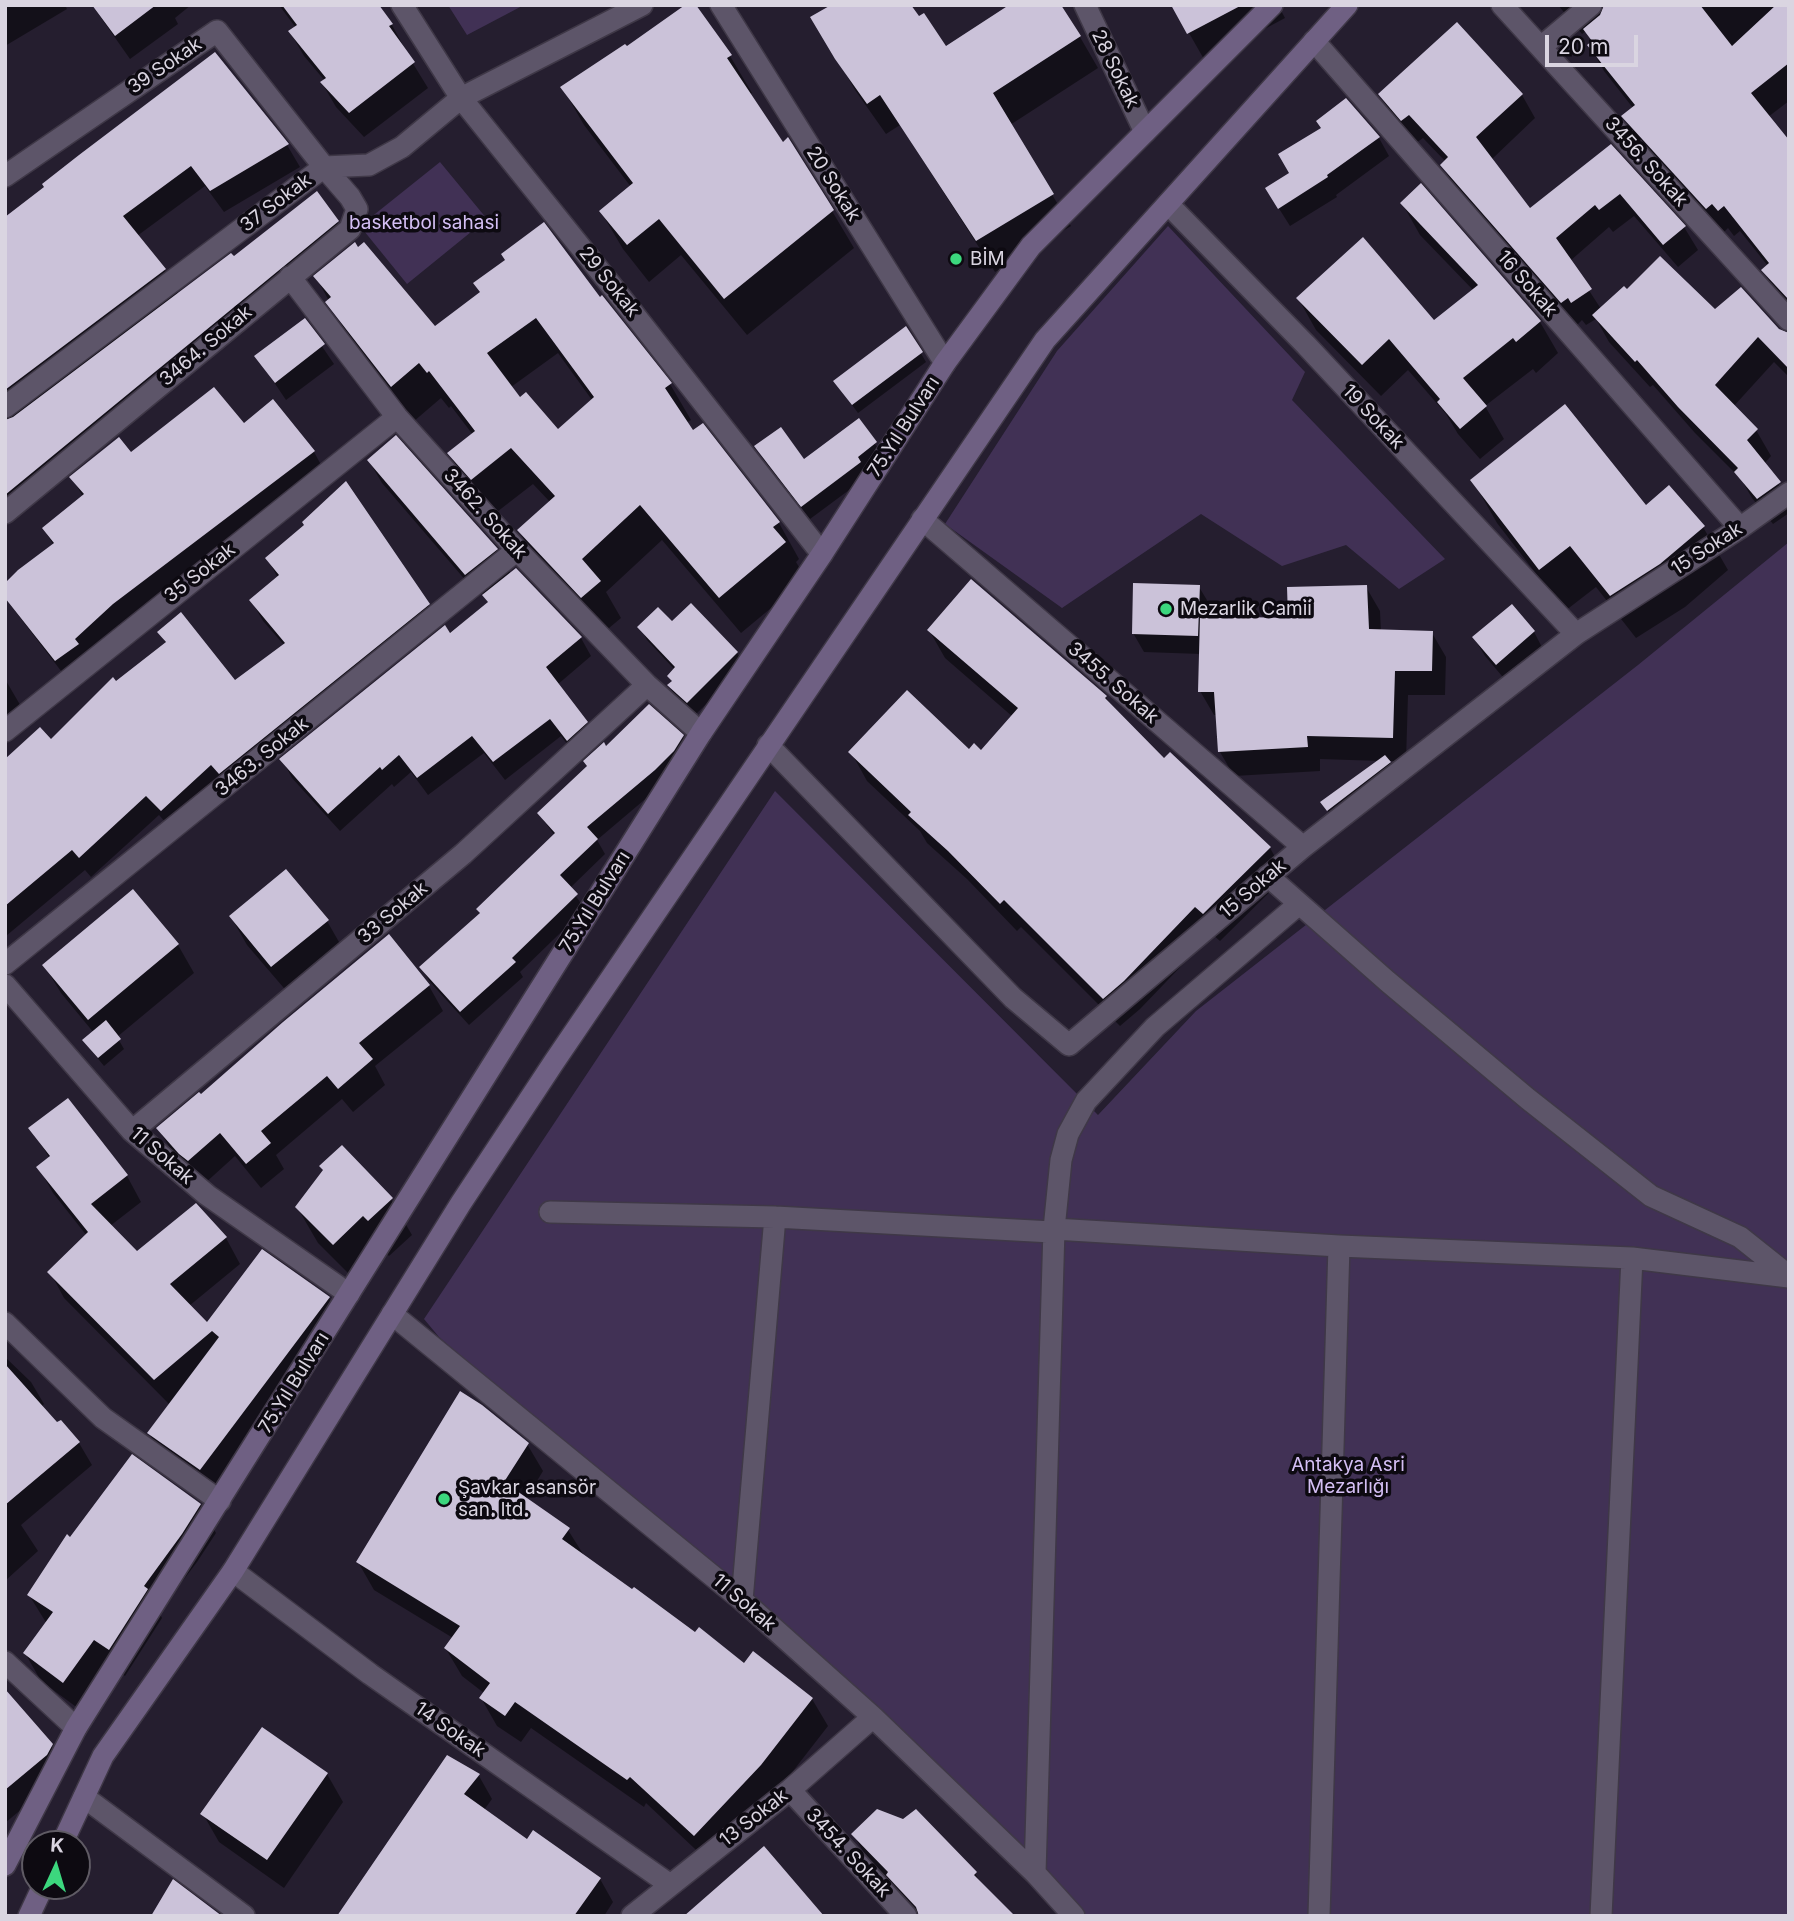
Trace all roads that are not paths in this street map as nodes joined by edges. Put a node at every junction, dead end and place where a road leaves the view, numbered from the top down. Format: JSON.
{"nodes":[{"id":1,"x":402,"y":5,"type":"edge"},
{"id":2,"x":642,"y":5,"type":"edge"},
{"id":3,"x":721,"y":5,"type":"edge"},
{"id":4,"x":1085,"y":5,"type":"edge"},
{"id":5,"x":1272,"y":5,"type":"edge"},
{"id":6,"x":1347,"y":5,"type":"edge"},
{"id":7,"x":1502,"y":5,"type":"edge"},
{"id":8,"x":1591,"y":5,"type":"edge"},
{"id":9,"x":1314,"y":41,"type":"junction"},
{"id":10,"x":1541,"y":47,"type":"junction"},
{"id":11,"x":461,"y":97,"type":"junction"},
{"id":12,"x":1146,"y":132,"type":"junction"},
{"id":13,"x":324,"y":167,"type":"junction"},
{"id":14,"x":5,"y":176,"type":"edge"},
{"id":15,"x":1168,"y":204,"type":"junction"},
{"id":16,"x":290,"y":277,"type":"junction"},
{"id":17,"x":1789,"y":320,"type":"edge"},
{"id":18,"x":945,"y":363,"type":"junction"},
{"id":19,"x":5,"y":407,"type":"edge"},
{"id":20,"x":397,"y":417,"type":"junction"},
{"id":21,"x":1789,"y":493,"type":"edge"},
{"id":22,"x":5,"y":513,"type":"edge"},
{"id":23,"x":922,"y":519,"type":"junction"},
{"id":24,"x":1740,"y":528,"type":"junction"},
{"id":25,"x":517,"y":550,"type":"junction"},
{"id":26,"x":822,"y":554,"type":"junction"},
{"id":27,"x":1576,"y":634,"type":"junction"},
{"id":28,"x":647,"y":685,"type":"junction"},
{"id":29,"x":5,"y":731,"type":"edge"},
{"id":30,"x":701,"y":733,"type":"junction"},
{"id":31,"x":768,"y":745,"type":"junction"},
{"id":32,"x":1303,"y":847,"type":"junction"},
{"id":33,"x":1268,"y":876,"type":"junction"},
{"id":34,"x":1299,"y":904,"type":"junction"},
{"id":35,"x":5,"y":964,"type":"edge"},
{"id":36,"x":5,"y":985,"type":"edge"},
{"id":37,"x":132,"y":1131,"type":"junction"},
{"id":38,"x":550,"y":1212,"type":"dead end"},
{"id":39,"x":775,"y":1217,"type":"junction"},
{"id":40,"x":1054,"y":1229,"type":"junction"},
{"id":41,"x":1339,"y":1247,"type":"junction"},
{"id":42,"x":1632,"y":1258,"type":"junction"},
{"id":43,"x":1789,"y":1276,"type":"edge"},
{"id":44,"x":349,"y":1294,"type":"junction"},
{"id":45,"x":392,"y":1314,"type":"junction"},
{"id":46,"x":5,"y":1323,"type":"edge"},
{"id":47,"x":220,"y":1501,"type":"junction"},
{"id":48,"x":233,"y":1571,"type":"junction"},
{"id":49,"x":742,"y":1600,"type":"junction"},
{"id":50,"x":5,"y":1662,"type":"edge"},
{"id":51,"x":873,"y":1717,"type":"junction"},
{"id":52,"x":76,"y":1728,"type":"junction"},
{"id":53,"x":790,"y":1790,"type":"junction"},
{"id":54,"x":84,"y":1797,"type":"junction"},
{"id":55,"x":69,"y":1830,"type":"edge"},
{"id":56,"x":5,"y":1865,"type":"edge"},
{"id":57,"x":1035,"y":1873,"type":"junction"},
{"id":58,"x":669,"y":1884,"type":"junction"},
{"id":59,"x":36,"y":1900,"type":"edge"},
{"id":60,"x":894,"y":1912,"type":"edge"},
{"id":61,"x":29,"y":1916,"type":"edge"},
{"id":62,"x":244,"y":1916,"type":"edge"},
{"id":63,"x":632,"y":1916,"type":"edge"},
{"id":64,"x":1074,"y":1916,"type":"edge"},
{"id":65,"x":1319,"y":1916,"type":"edge"},
{"id":66,"x":1601,"y":1916,"type":"edge"}],
"edges":[{"from":1,"to":11,"type":"street","name":"29 Sokak"},
{"from":2,"to":11,"type":"street","name":"37 Sokak"},
{"from":3,"to":18,"type":"street","name":"20 Sokak"},
{"from":4,"to":12,"type":"street","name":"28 Sokak"},
{"from":5,"to":12,"type":"main road","name":"75.Yıl Bulvarı"},
{"from":6,"to":9,"type":"main road"},
{"from":7,"to":10,"type":"street","name":"3456. Sokak"},
{"from":8,"to":10,"type":"street"},
{"from":9,"to":15,"type":"main road"},
{"from":9,"to":24,"type":"street","name":"16 Sokak"},
{"from":10,"to":17,"type":"street","name":"3456. Sokak"},
{"from":11,"to":13,"type":"street","name":"37 Sokak"},
{"from":11,"to":26,"type":"street","name":"29 Sokak"},
{"from":12,"to":18,"type":"main road","name":"75.Yıl Bulvarı"},
{"from":13,"to":14,"type":"street","name":"39 Sokak"},
{"from":13,"to":16,"type":"street","name":"3464. Sokak"},
{"from":13,"to":19,"type":"street","name":"37 Sokak"},
{"from":15,"to":23,"type":"main road"},
{"from":15,"to":27,"type":"street","name":"19 Sokak"},
{"from":16,"to":20,"type":"street","name":"3462. Sokak"},
{"from":16,"to":22,"type":"street","name":"3464. Sokak"},
{"from":18,"to":26,"type":"main road","name":"75.Yıl Bulvarı"},
{"from":20,"to":25,"type":"street","name":"3462. Sokak"},
{"from":20,"to":29,"type":"street","name":"35 Sokak"},
{"from":21,"to":24,"type":"street","name":"15 Sokak"},
{"from":23,"to":31,"type":"main road"},
{"from":23,"to":32,"type":"street","name":"3455. Sokak"},
{"from":24,"to":27,"type":"street","name":"15 Sokak"},
{"from":25,"to":28,"type":"street","name":"3462. Sokak"},
{"from":25,"to":35,"type":"street","name":"3463. Sokak"},
{"from":26,"to":30,"type":"main road","name":"75.Yıl Bulvarı"},
{"from":27,"to":32,"type":"street","name":"15 Sokak"},
{"from":28,"to":30,"type":"street","name":"3462. Sokak"},
{"from":28,"to":37,"type":"street","name":"33 Sokak"},
{"from":30,"to":44,"type":"main road","name":"75.Yıl Bulvarı"},
{"from":31,"to":33,"type":"street","name":"15 Sokak"},
{"from":31,"to":45,"type":"main road"},
{"from":32,"to":33,"type":"street","name":"15 Sokak"},
{"from":33,"to":34,"type":"street"},
{"from":34,"to":40,"type":"street"},
{"from":34,"to":43,"type":"street"},
{"from":36,"to":37,"type":"street","name":"11 Sokak"},
{"from":37,"to":44,"type":"street","name":"11 Sokak"},
{"from":38,"to":39,"type":"street"},
{"from":39,"to":40,"type":"street"},
{"from":39,"to":49,"type":"street"},
{"from":40,"to":41,"type":"street"},
{"from":40,"to":57,"type":"street"},
{"from":41,"to":42,"type":"street"},
{"from":41,"to":65,"type":"street"},
{"from":42,"to":43,"type":"street"},
{"from":42,"to":66,"type":"street"},
{"from":44,"to":47,"type":"main road","name":"75.Yıl Bulvarı"},
{"from":45,"to":48,"type":"main road"},
{"from":45,"to":49,"type":"street","name":"11 Sokak"},
{"from":46,"to":47,"type":"street"},
{"from":47,"to":52,"type":"main road","name":"75.Yıl Bulvarı"},
{"from":48,"to":54,"type":"main road"},
{"from":48,"to":58,"type":"street","name":"14 Sokak"},
{"from":49,"to":51,"type":"street","name":"11 Sokak"},
{"from":50,"to":52,"type":"street"},
{"from":51,"to":53,"type":"street","name":"13 Sokak"},
{"from":51,"to":57,"type":"street","name":"11 Sokak"},
{"from":52,"to":56,"type":"main road","name":"75.Yıl Bulvarı"},
{"from":53,"to":58,"type":"street","name":"13 Sokak"},
{"from":53,"to":60,"type":"street","name":"3454. Sokak"},
{"from":54,"to":55,"type":"main road"},
{"from":54,"to":62,"type":"street"},
{"from":57,"to":64,"type":"street","name":"11 Sokak"},
{"from":58,"to":63,"type":"street","name":"13 Sokak"},
{"from":59,"to":61,"type":"main road"}]}
